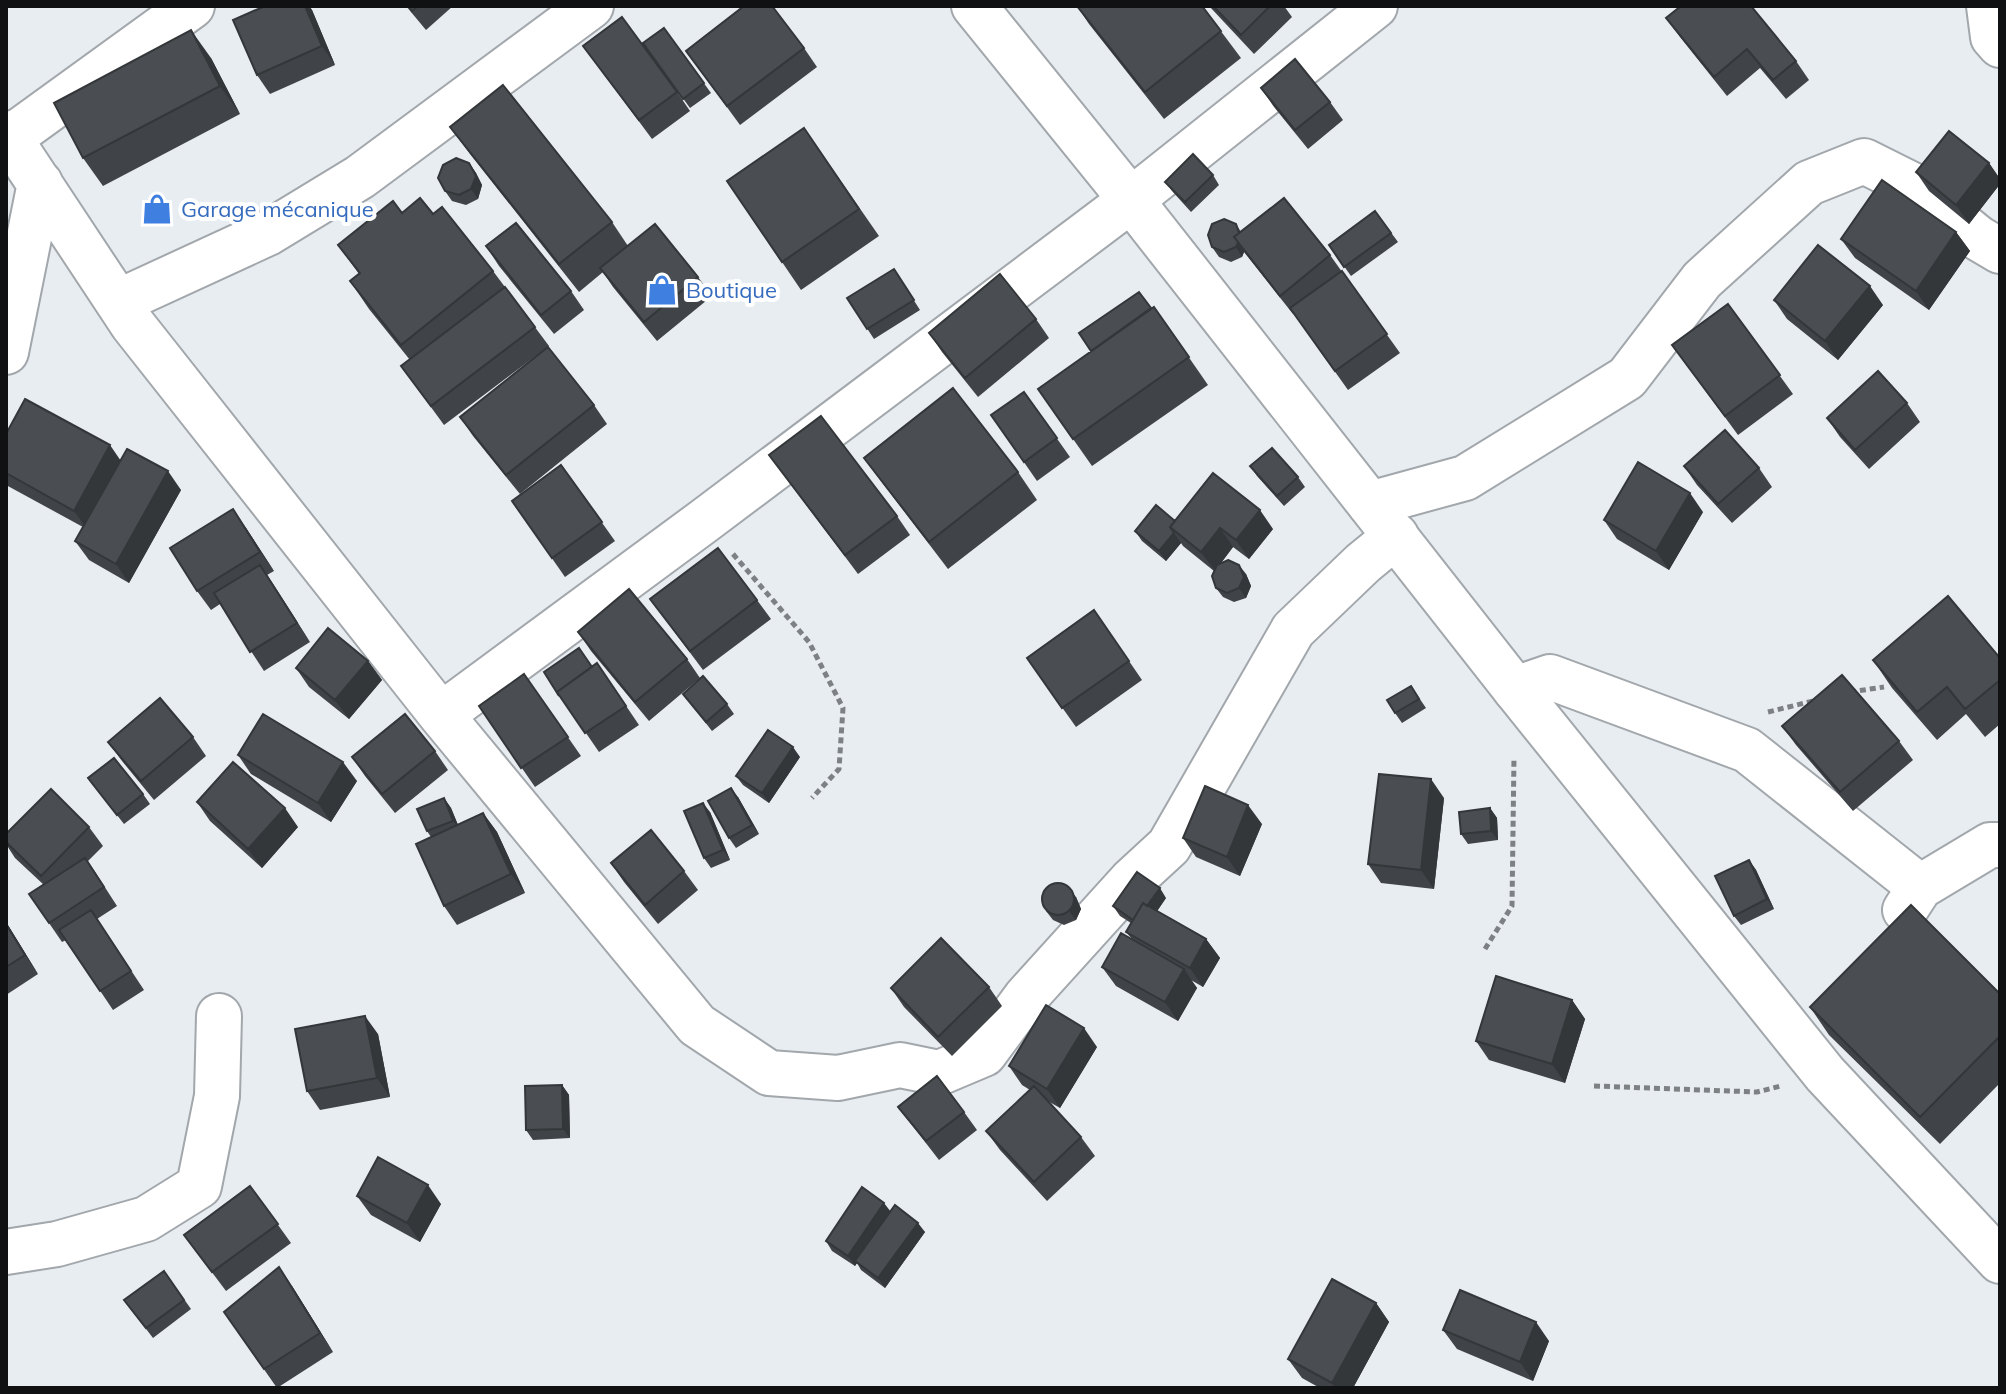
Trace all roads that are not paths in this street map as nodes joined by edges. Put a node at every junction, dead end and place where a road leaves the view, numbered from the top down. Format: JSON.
{"nodes":[{"id":1,"x":192,"y":6,"type":"edge"},
{"id":2,"x":591,"y":6,"type":"edge"},
{"id":3,"x":974,"y":6,"type":"edge"},
{"id":4,"x":1375,"y":6,"type":"edge"},
{"id":5,"x":1989,"y":6,"type":"edge"},
{"id":6,"x":2000,"y":45,"type":"edge"},
{"id":7,"x":8,"y":135,"type":"edge"},
{"id":8,"x":40,"y":183,"type":"junction"},
{"id":9,"x":1131,"y":200,"type":"junction"},
{"id":10,"x":2000,"y":251,"type":"edge"},
{"id":11,"x":118,"y":302,"type":"junction"},
{"id":12,"x":6,"y":352,"type":"edge"},
{"id":13,"x":1383,"y":520,"type":"junction"},
{"id":14,"x":1515,"y":689,"type":"junction"},
{"id":15,"x":441,"y":715,"type":"junction"},
{"id":16,"x":2000,"y":845,"type":"edge"},
{"id":17,"x":1920,"y":887,"type":"junction"},
{"id":18,"x":1880,"y":948,"type":"edge"},
{"id":19,"x":219,"y":1016,"type":"dead end"},
{"id":20,"x":6,"y":1252,"type":"edge"},
{"id":21,"x":2000,"y":1261,"type":"edge"}],
"edges":[{"from":1,"to":7,"type":"street"},
{"from":2,"to":11,"type":"street"},
{"from":3,"to":9,"type":"street"},
{"from":4,"to":9,"type":"street"},
{"from":5,"to":6,"type":"street"},
{"from":7,"to":8,"type":"street"},
{"from":8,"to":11,"type":"street"},
{"from":8,"to":12,"type":"street"},
{"from":9,"to":13,"type":"street"},
{"from":9,"to":15,"type":"street"},
{"from":10,"to":13,"type":"street"},
{"from":11,"to":15,"type":"street"},
{"from":13,"to":14,"type":"street"},
{"from":13,"to":15,"type":"street"},
{"from":14,"to":17,"type":"street"},
{"from":14,"to":21,"type":"street"},
{"from":16,"to":17,"type":"street"},
{"from":17,"to":18,"type":"street"},
{"from":19,"to":20,"type":"street"}]}
